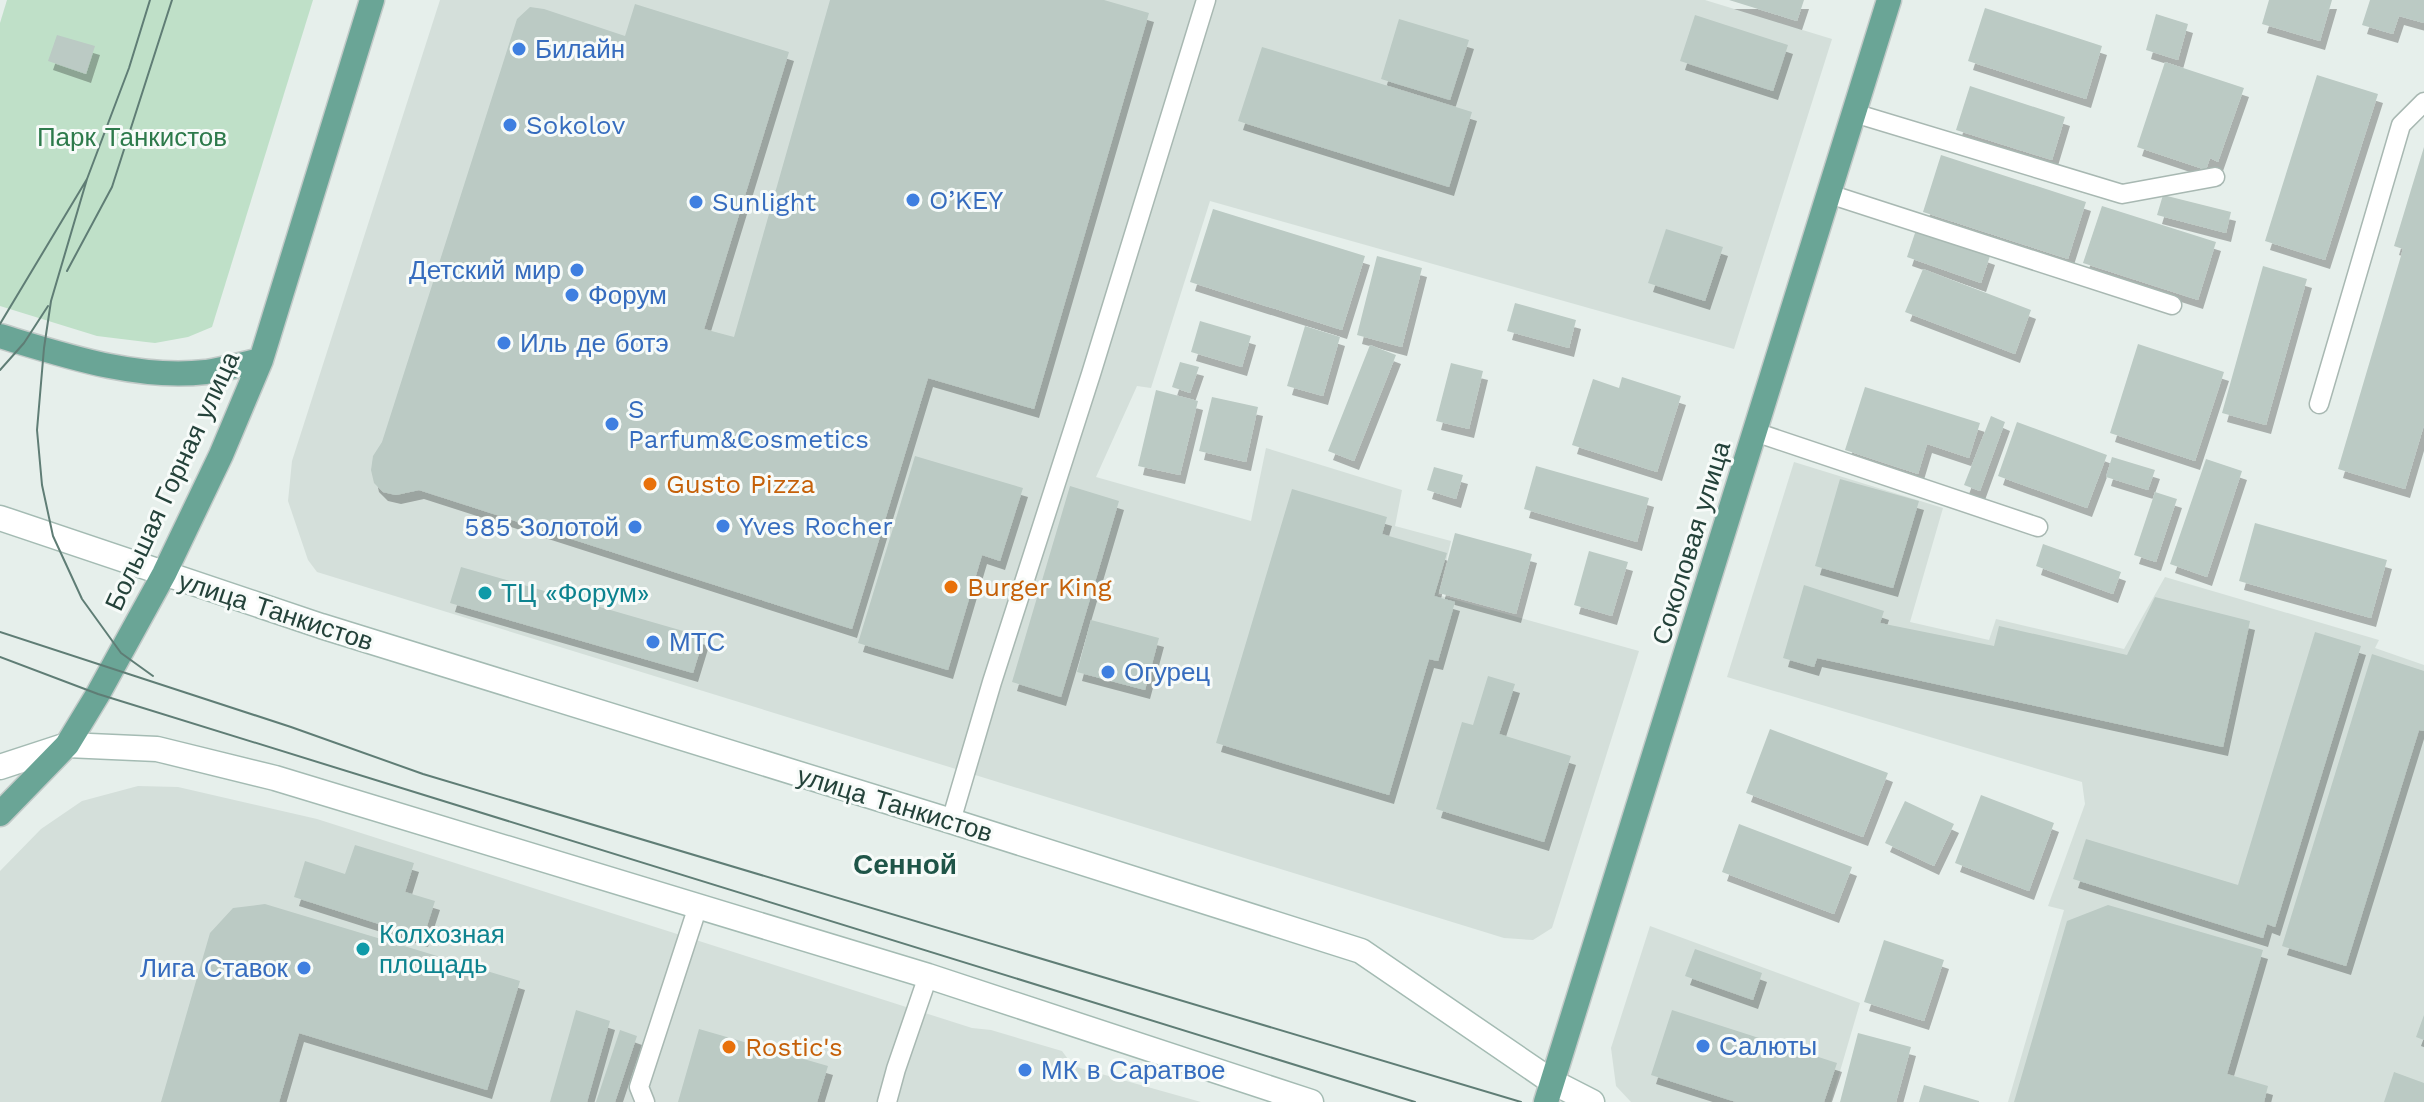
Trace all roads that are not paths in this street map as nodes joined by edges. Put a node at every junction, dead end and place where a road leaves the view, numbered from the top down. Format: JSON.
{"nodes":[{"id":1,"x":372,"y":0,"type":"edge"},
{"id":2,"x":1206,"y":0,"type":"edge"},
{"id":3,"x":1889,"y":0,"type":"edge"},
{"id":4,"x":2424,"y":102,"type":"edge"},
{"id":5,"x":1854,"y":113,"type":"junction"},
{"id":6,"x":2215,"y":177,"type":"dead end"},
{"id":7,"x":1829,"y":194,"type":"junction"},
{"id":8,"x":2172,"y":305,"type":"dead end"},
{"id":9,"x":0,"y":336,"type":"edge"},
{"id":10,"x":261,"y":360,"type":"junction"},
{"id":11,"x":2319,"y":404,"type":"dead end"},
{"id":12,"x":1755,"y":432,"type":"junction"},
{"id":13,"x":0,"y":518,"type":"edge"},
{"id":14,"x":2038,"y":527,"type":"dead end"},
{"id":15,"x":164,"y":574,"type":"junction"},
{"id":16,"x":67,"y":745,"type":"junction"},
{"id":17,"x":0,"y":767,"type":"edge"},
{"id":18,"x":0,"y":814,"type":"edge"},
{"id":19,"x":951,"y":821,"type":"junction"},
{"id":20,"x":698,"y":906,"type":"junction"},
{"id":21,"x":928,"y":976,"type":"junction"},
{"id":22,"x":1548,"y":1092,"type":"edge"},
{"id":23,"x":645,"y":1102,"type":"edge"},
{"id":24,"x":887,"y":1102,"type":"edge"},
{"id":25,"x":1311,"y":1102,"type":"edge"},
{"id":26,"x":1592,"y":1102,"type":"edge"}],
"edges":[{"from":1,"to":10,"type":"main road","name":"Большая Горная улица"},
{"from":2,"to":19,"type":"lane"},
{"from":3,"to":5,"type":"main road","name":"Соколовая улица"},
{"from":4,"to":11,"type":"lane"},
{"from":5,"to":6,"type":"lane"},
{"from":5,"to":7,"type":"main road","name":"Соколовая улица"},
{"from":7,"to":8,"type":"lane"},
{"from":7,"to":12,"type":"main road","name":"Соколовая улица"},
{"from":9,"to":10,"type":"main road"},
{"from":10,"to":15,"type":"main road","name":"Большая Горная улица"},
{"from":12,"to":14,"type":"lane"},
{"from":12,"to":22,"type":"main road","name":"Соколовая улица"},
{"from":13,"to":15,"type":"main road","name":"улица Танкистов"},
{"from":15,"to":16,"type":"main road","name":"Большая Горная улица"},
{"from":15,"to":19,"type":"main road","name":"улица Танкистов"},
{"from":16,"to":17,"type":"main road"},
{"from":16,"to":18,"type":"main road","name":"Большая Горная улица"},
{"from":16,"to":20,"type":"main road"},
{"from":19,"to":22,"type":"main road","name":"улица Танкистов"},
{"from":20,"to":21,"type":"main road"},
{"from":20,"to":23,"type":"lane"},
{"from":21,"to":24,"type":"lane"},
{"from":21,"to":25,"type":"main road"},
{"from":22,"to":26,"type":"main road","name":"улица Танкистов"}]}
